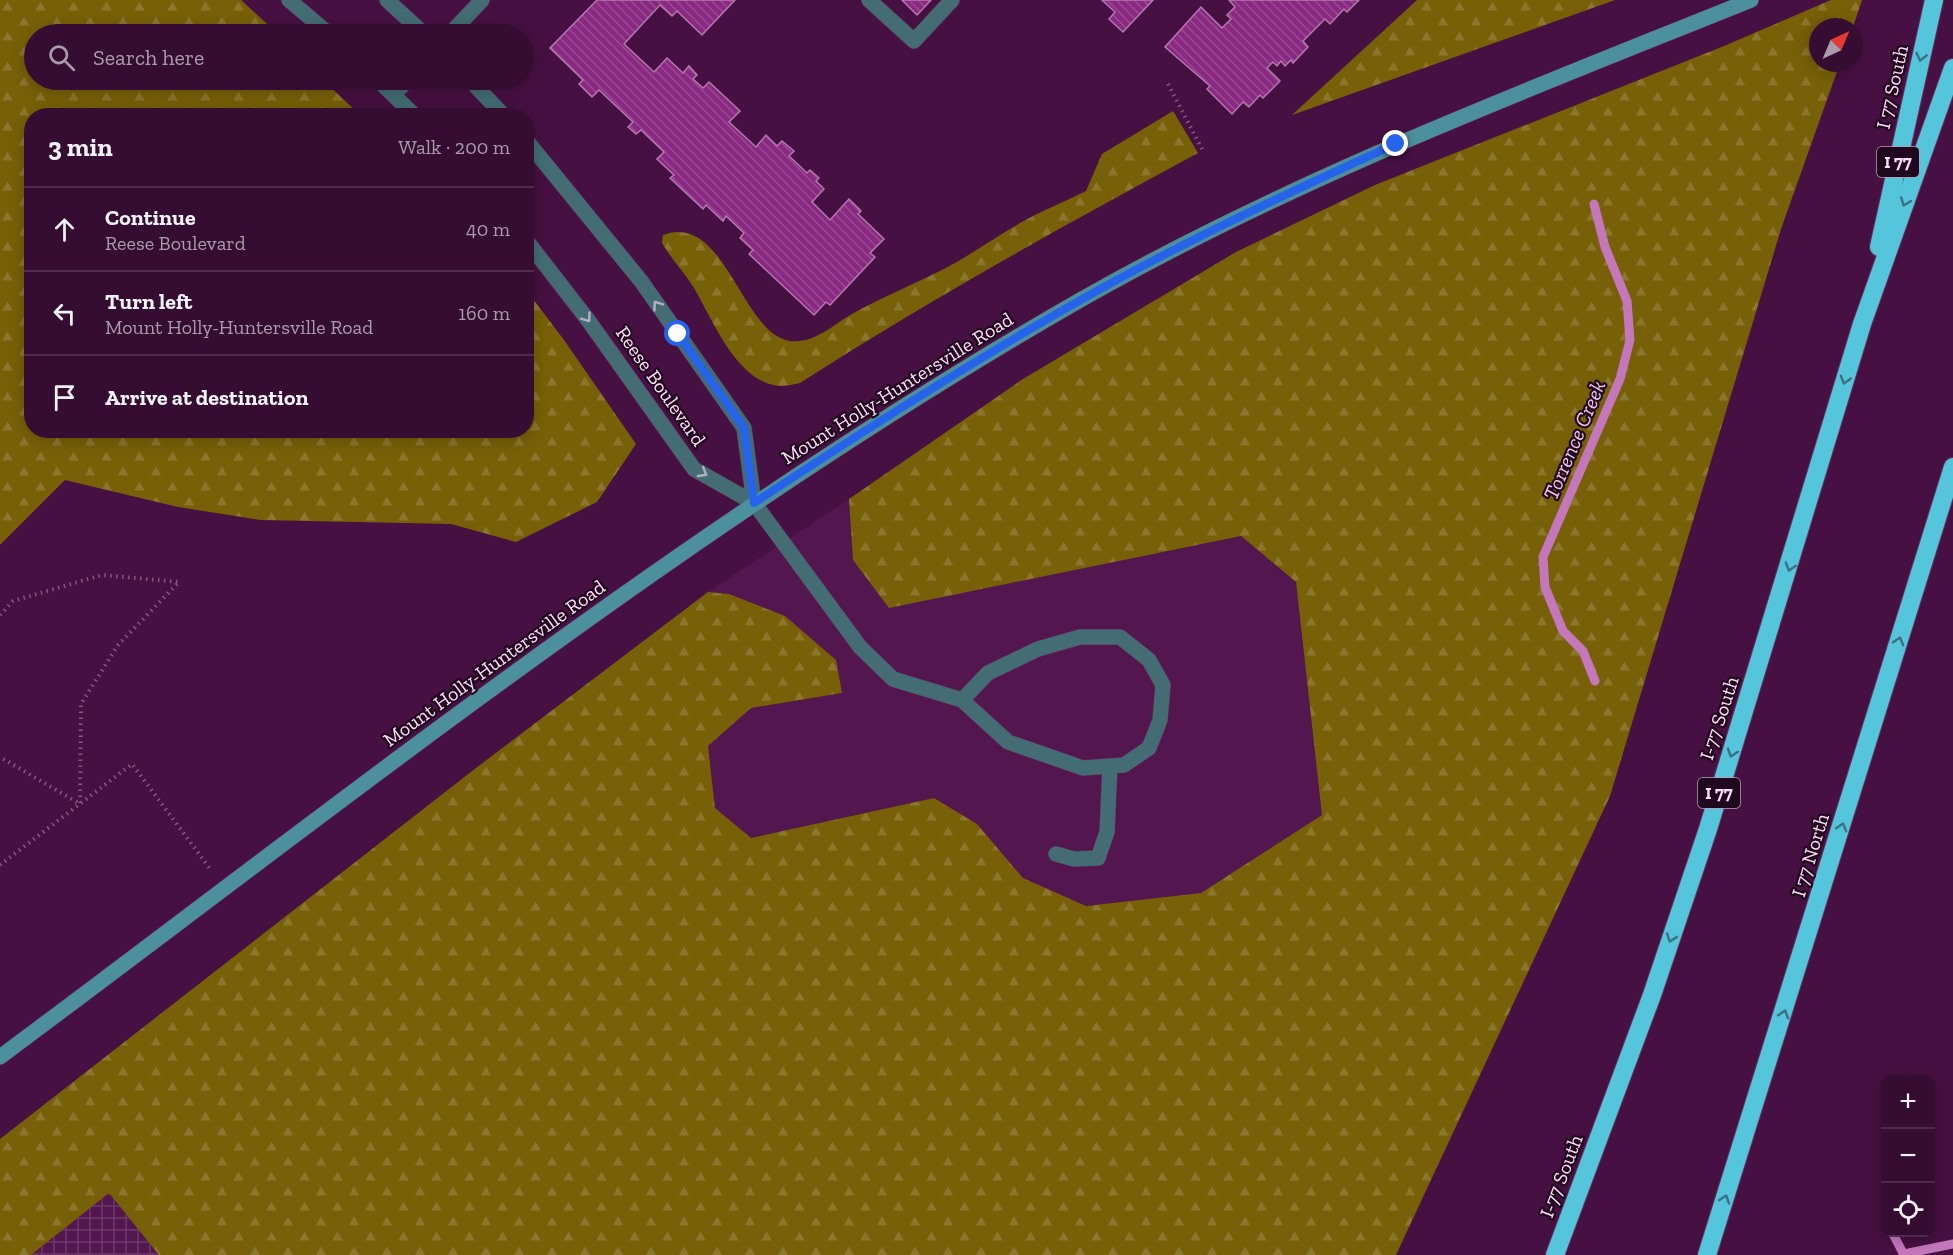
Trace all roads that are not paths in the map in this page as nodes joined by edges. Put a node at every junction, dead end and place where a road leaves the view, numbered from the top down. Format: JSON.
{"nodes":[{"id":1,"x":289,"y":0,"type":"edge"},
{"id":2,"x":387,"y":0,"type":"edge"},
{"id":3,"x":482,"y":0,"type":"edge"},
{"id":4,"x":869,"y":0,"type":"edge"},
{"id":5,"x":952,"y":0,"type":"edge"},
{"id":6,"x":1751,"y":0,"type":"edge"},
{"id":7,"x":1934,"y":0,"type":"edge"},
{"id":8,"x":317,"y":24,"type":"edge"},
{"id":9,"x":413,"y":24,"type":"edge"},
{"id":10,"x":459,"y":24,"type":"edge"},
{"id":11,"x":1953,"y":68,"type":"edge"},
{"id":12,"x":389,"y":90,"type":"edge"},
{"id":13,"x":398,"y":90,"type":"edge"},
{"id":14,"x":479,"y":90,"type":"edge"},
{"id":15,"x":394,"y":94,"type":"junction"},
{"id":16,"x":407,"y":108,"type":"edge"},
{"id":17,"x":496,"y":108,"type":"edge"},
{"id":18,"x":534,"y":150,"type":"edge"},
{"id":19,"x":534,"y":250,"type":"edge"},
{"id":20,"x":1862,"y":324,"type":"junction"},
{"id":21,"x":1953,"y":455,"type":"edge"},
{"id":22,"x":1953,"y":467,"type":"edge"},
{"id":23,"x":1946,"y":487,"type":"junction"},
{"id":24,"x":754,"y":503,"type":"junction"},
{"id":25,"x":962,"y":700,"type":"junction"},
{"id":26,"x":1110,"y":766,"type":"junction"},
{"id":27,"x":1056,"y":855,"type":"dead end"},
{"id":28,"x":0,"y":1057,"type":"edge"},
{"id":29,"x":1555,"y":1255,"type":"edge"},
{"id":30,"x":1707,"y":1255,"type":"edge"}],
"edges":[{"from":1,"to":8,"type":"street"},
{"from":2,"to":9,"type":"street"},
{"from":3,"to":10,"type":"street"},
{"from":4,"to":5,"type":"street"},
{"from":6,"to":24,"type":"main road","name":"Mount Holly-Huntersville Road"},
{"from":7,"to":20,"type":"highway","name":"I 77 South","number":"I 77","one_way":true},
{"from":11,"to":20,"type":"highway","number":"I 77","one_way":true},
{"from":12,"to":15,"type":"street"},
{"from":13,"to":15,"type":"street"},
{"from":14,"to":17,"type":"street"},
{"from":15,"to":16,"type":"street"},
{"from":24,"to":18,"type":"street","one_way":true},
{"from":19,"to":24,"type":"street","name":"Reese Boulevard","one_way":true},
{"from":20,"to":29,"type":"highway","name":"I-77 South","number":"I 77","one_way":true},
{"from":21,"to":23,"type":"highway"},
{"from":22,"to":23,"type":"highway","name":"I 77 North"},
{"from":30,"to":23,"type":"highway","name":"I 77 North","one_way":true},
{"from":24,"to":25,"type":"street"},
{"from":24,"to":28,"type":"main road","name":"Mount Holly-Huntersville Road"},
{"from":25,"to":26,"type":"street"},
{"from":25,"to":26,"type":"street"},
{"from":26,"to":27,"type":"street"}]}
